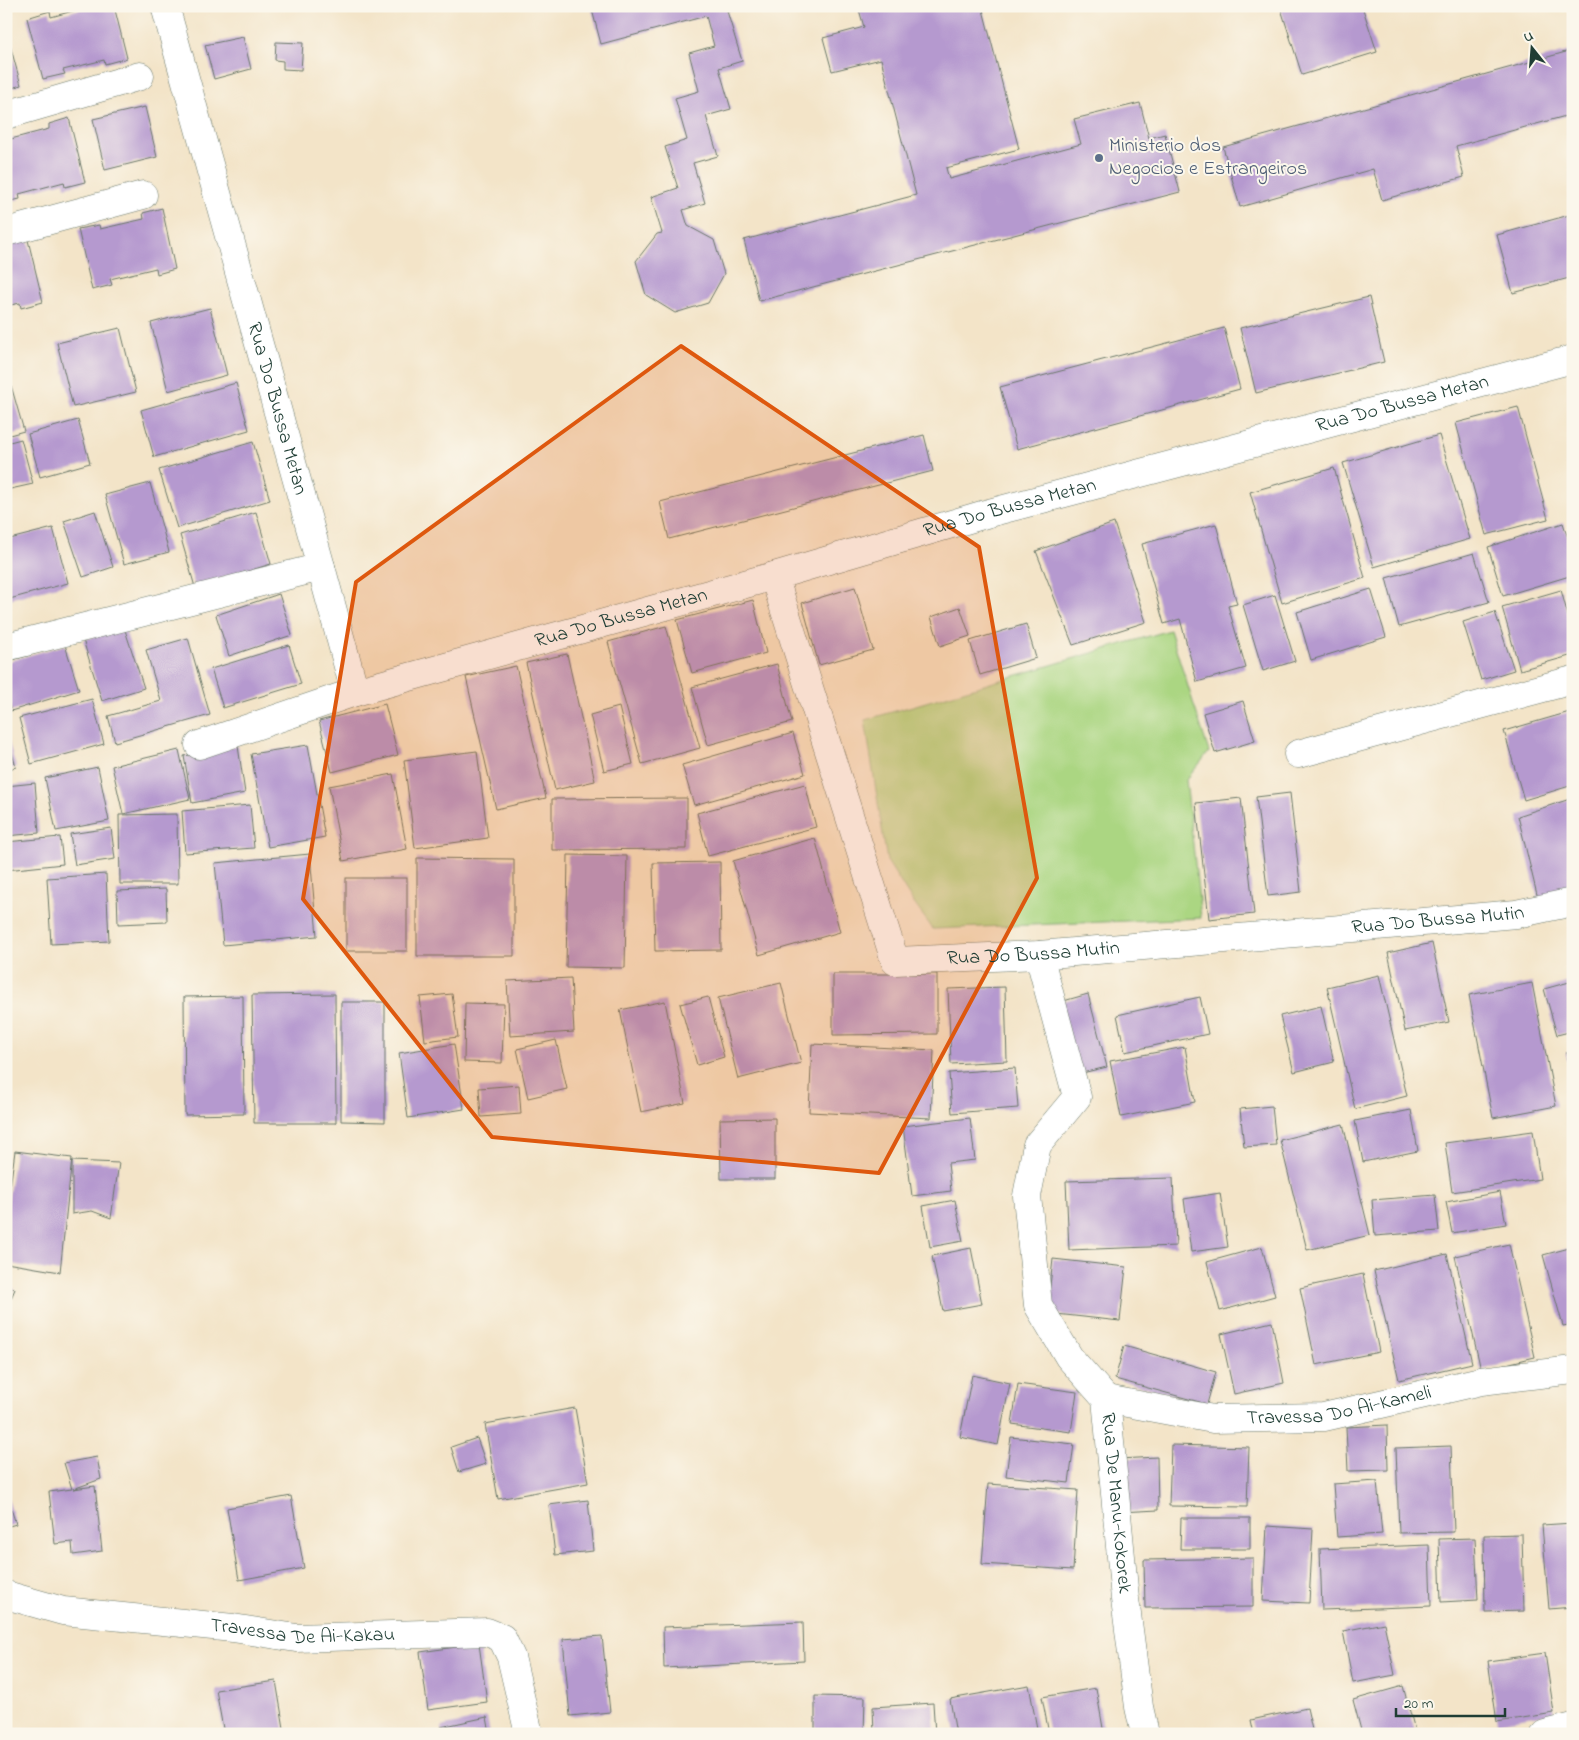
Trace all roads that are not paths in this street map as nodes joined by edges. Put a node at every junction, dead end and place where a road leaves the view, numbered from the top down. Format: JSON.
{"nodes":[{"id":1,"x":165,"y":6,"type":"edge"},
{"id":2,"x":140,"y":76,"type":"dead end"},
{"id":3,"x":6,"y":115,"type":"edge"},
{"id":4,"x":143,"y":195,"type":"dead end"},
{"id":5,"x":6,"y":232,"type":"edge"},
{"id":6,"x":1573,"y":359,"type":"edge"},
{"id":7,"x":321,"y":567,"type":"junction"},
{"id":8,"x":774,"y":576,"type":"junction"},
{"id":9,"x":6,"y":647,"type":"edge"},
{"id":10,"x":1573,"y":680,"type":"edge"},
{"id":11,"x":354,"y":692,"type":"junction"},
{"id":12,"x":199,"y":746,"type":"dead end"},
{"id":13,"x":1298,"y":754,"type":"dead end"},
{"id":14,"x":1573,"y":902,"type":"edge"},
{"id":15,"x":1039,"y":955,"type":"junction"},
{"id":16,"x":1573,"y":1370,"type":"edge"},
{"id":17,"x":1106,"y":1399,"type":"junction"},
{"id":18,"x":6,"y":1594,"type":"edge"},
{"id":19,"x":1573,"y":1727,"type":"edge"},
{"id":20,"x":529,"y":1734,"type":"edge"},
{"id":21,"x":1145,"y":1734,"type":"edge"},
{"id":22,"x":1545,"y":1734,"type":"edge"}],
"edges":[{"from":1,"to":7,"type":"street","name":"Rua Do Bussa Metan"},
{"from":2,"to":3,"type":"street"},
{"from":4,"to":5,"type":"street"},
{"from":6,"to":8,"type":"street","name":"Rua Do Bussa Metan"},
{"from":7,"to":9,"type":"street"},
{"from":7,"to":11,"type":"street","name":"Rua Do Bussa Metan"},
{"from":8,"to":11,"type":"street","name":"Rua Do Bussa Metan"},
{"from":8,"to":15,"type":"street","name":"Rua Do Bussa Mutin"},
{"from":10,"to":13,"type":"street"},
{"from":11,"to":12,"type":"street"},
{"from":14,"to":15,"type":"street","name":"Rua Do Bussa Mutin"},
{"from":15,"to":17,"type":"street","name":"Rua De Manu-Kokorek"},
{"from":16,"to":17,"type":"street","name":"Travessa Do Ai-Kameli"},
{"from":17,"to":21,"type":"street","name":"Rua De Manu-Kokorek"},
{"from":18,"to":20,"type":"street","name":"Travessa De Ai-Kakau"},
{"from":19,"to":22,"type":"street"}]}
